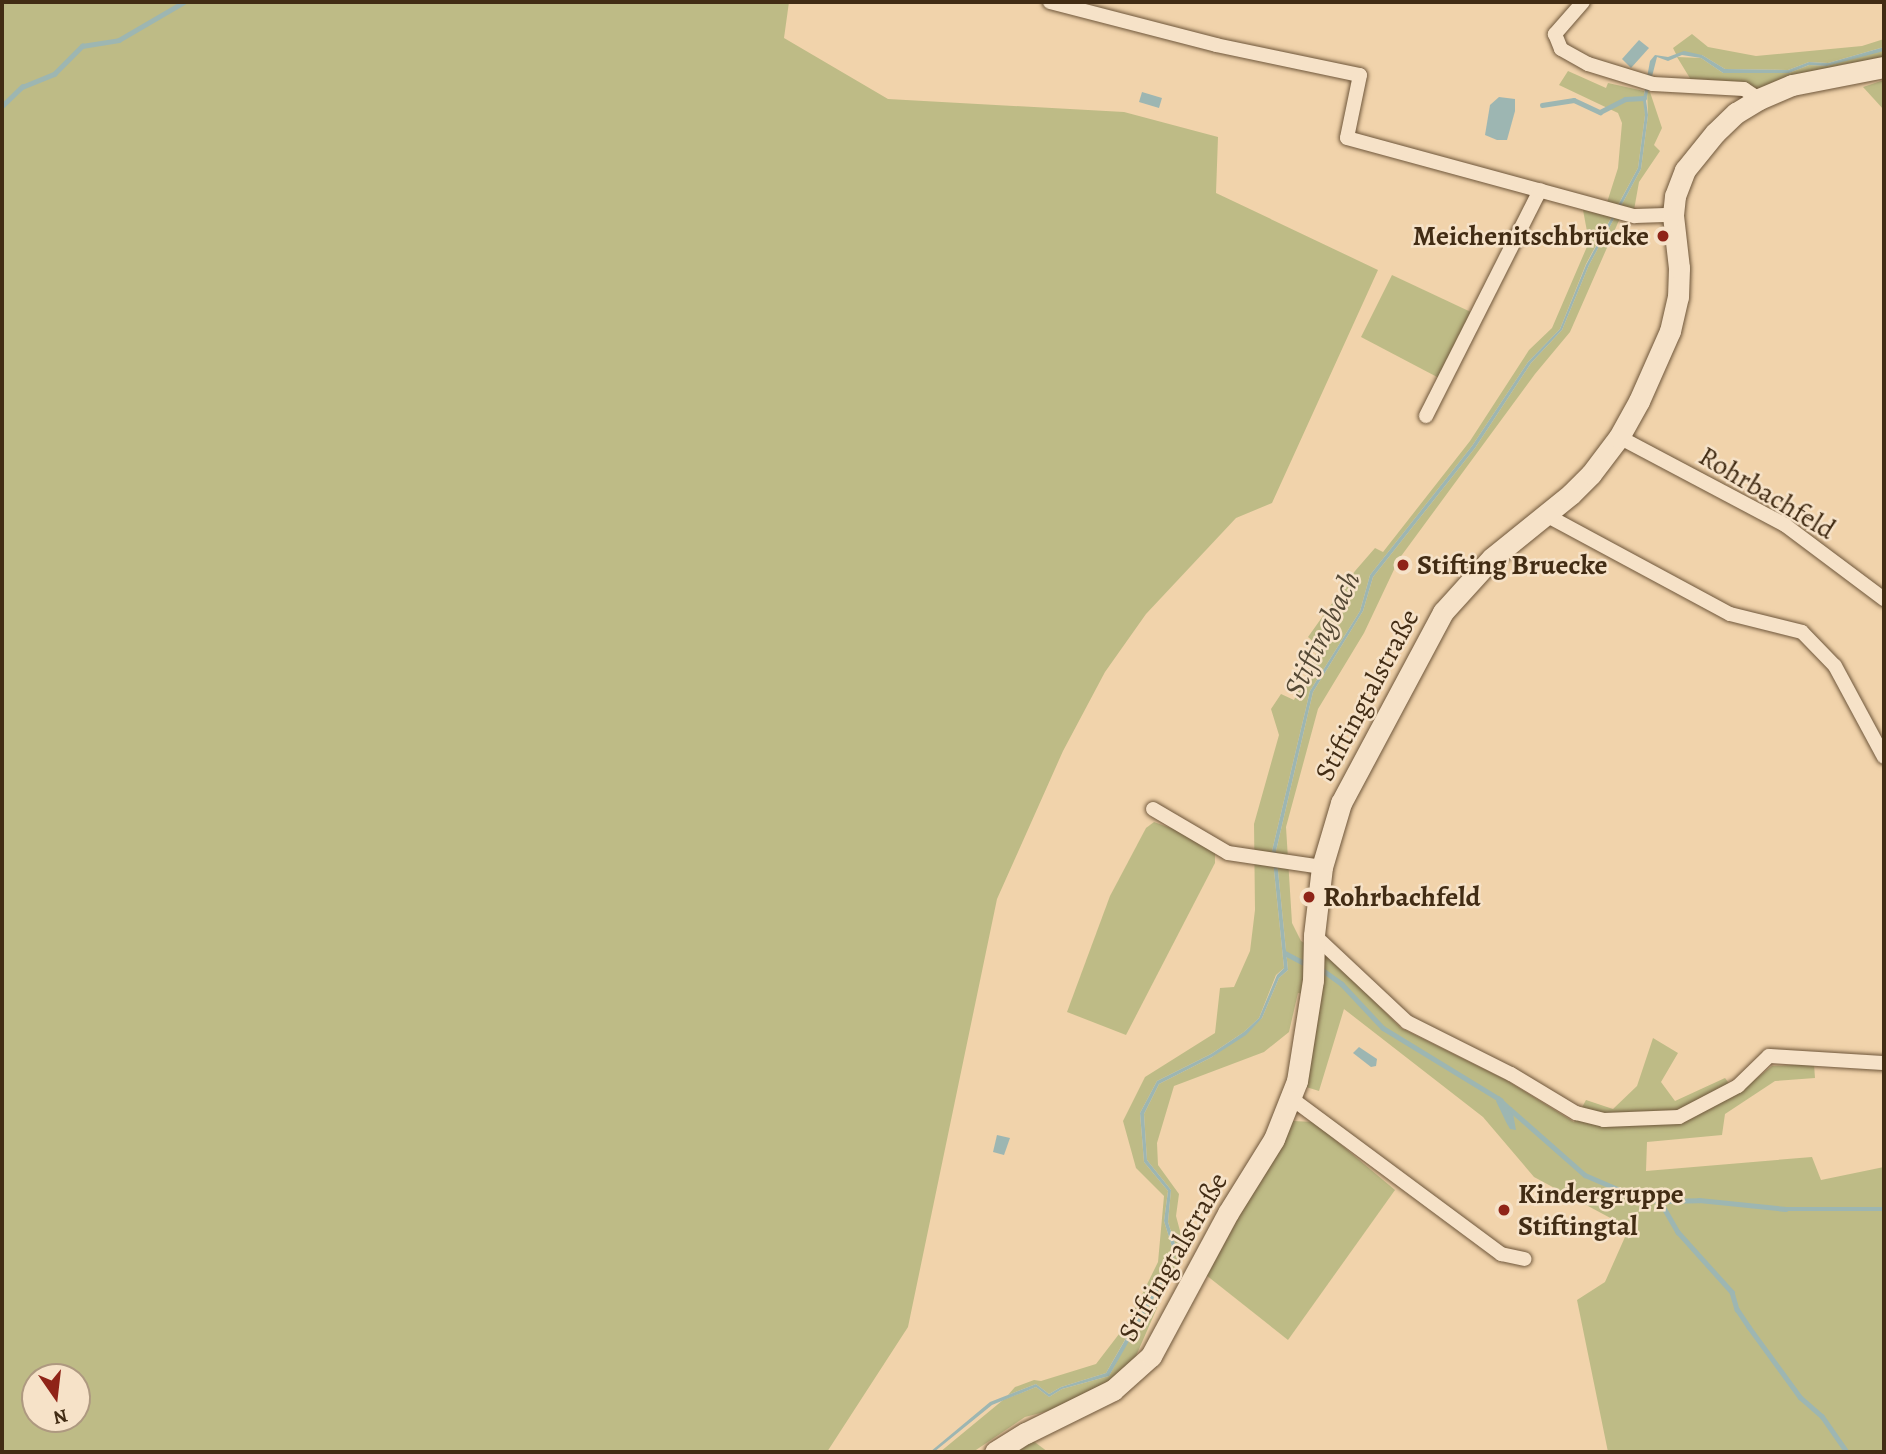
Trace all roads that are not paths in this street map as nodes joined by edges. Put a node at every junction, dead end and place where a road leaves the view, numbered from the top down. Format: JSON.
{"nodes":[{"id":1,"x":1050,"y":2,"type":"edge"},
{"id":2,"x":1583,"y":2,"type":"edge"},
{"id":3,"x":1884,"y":67,"type":"edge"},
{"id":4,"x":1759,"y":99,"type":"junction"},
{"id":5,"x":1539,"y":190,"type":"junction"},
{"id":6,"x":1673,"y":215,"type":"junction"},
{"id":7,"x":1426,"y":416,"type":"dead end"},
{"id":8,"x":1619,"y":437,"type":"junction"},
{"id":9,"x":1546,"y":515,"type":"junction"},
{"id":10,"x":1884,"y":599,"type":"edge"},
{"id":11,"x":1884,"y":757,"type":"edge"},
{"id":12,"x":1153,"y":809,"type":"dead end"},
{"id":13,"x":1322,"y":867,"type":"junction"},
{"id":14,"x":1314,"y":935,"type":"junction"},
{"id":15,"x":1884,"y":1063,"type":"edge"},
{"id":16,"x":1291,"y":1098,"type":"junction"},
{"id":17,"x":1524,"y":1259,"type":"dead end"},
{"id":18,"x":995,"y":1452,"type":"edge"}],
"edges":[{"from":1,"to":5,"type":"street"},
{"from":2,"to":4,"type":"street"},
{"from":3,"to":4,"type":"street","name":"Stiftingtalstraße"},
{"from":4,"to":6,"type":"street","name":"Stiftingtalstraße"},
{"from":5,"to":6,"type":"street"},
{"from":5,"to":7,"type":"street"},
{"from":6,"to":8,"type":"street","name":"Stiftingtalstraße"},
{"from":8,"to":9,"type":"street","name":"Stiftingtalstraße"},
{"from":8,"to":10,"type":"street","name":"Rohrbachfeld"},
{"from":9,"to":11,"type":"street"},
{"from":9,"to":13,"type":"street","name":"Stiftingtalstraße"},
{"from":12,"to":13,"type":"street"},
{"from":13,"to":14,"type":"street","name":"Stiftingtalstraße"},
{"from":14,"to":15,"type":"street"},
{"from":14,"to":16,"type":"street","name":"Stiftingtalstraße"},
{"from":16,"to":17,"type":"street"},
{"from":16,"to":18,"type":"street","name":"Stiftingtalstraße"}]}
